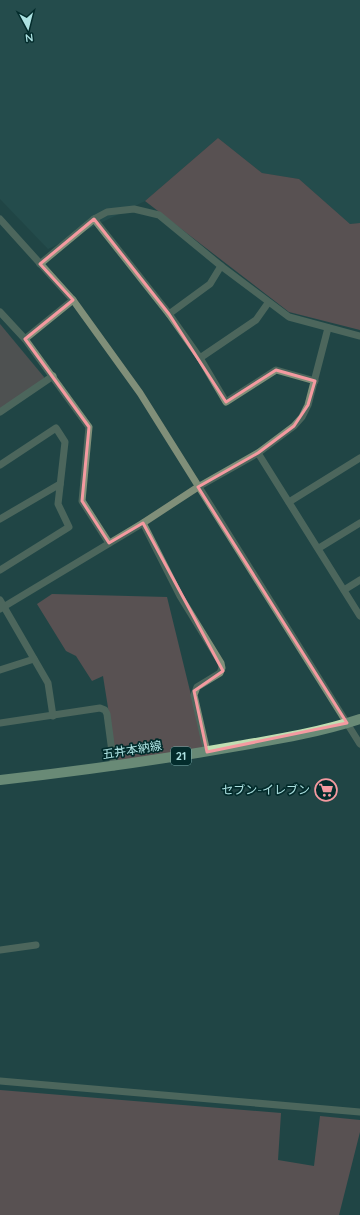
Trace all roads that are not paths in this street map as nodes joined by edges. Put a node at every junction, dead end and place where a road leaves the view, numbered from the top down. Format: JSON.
{"nodes":[{"id":1,"x":0,"y":218,"type":"edge"},
{"id":2,"x":94,"y":219,"type":"junction"},
{"id":3,"x":40,"y":264,"type":"junction"},
{"id":4,"x":221,"y":266,"type":"junction"},
{"id":5,"x":73,"y":300,"type":"junction"},
{"id":6,"x":268,"y":303,"type":"junction"},
{"id":7,"x":0,"y":312,"type":"edge"},
{"id":8,"x":169,"y":314,"type":"junction"},
{"id":9,"x":328,"y":328,"type":"junction"},
{"id":10,"x":360,"y":336,"type":"edge"},
{"id":11,"x":24,"y":339,"type":"junction"},
{"id":12,"x":200,"y":358,"type":"junction"},
{"id":13,"x":53,"y":376,"type":"junction"},
{"id":14,"x":315,"y":380,"type":"junction"},
{"id":15,"x":0,"y":412,"type":"edge"},
{"id":16,"x":258,"y":453,"type":"junction"},
{"id":17,"x":360,"y":458,"type":"edge"},
{"id":18,"x":0,"y":465,"type":"edge"},
{"id":19,"x":60,"y":484,"type":"junction"},
{"id":20,"x":198,"y":487,"type":"junction"},
{"id":21,"x":289,"y":502,"type":"junction"},
{"id":22,"x":0,"y":519,"type":"edge"},
{"id":23,"x":144,"y":523,"type":"junction"},
{"id":24,"x":360,"y":523,"type":"edge"},
{"id":25,"x":109,"y":543,"type":"junction"},
{"id":26,"x":318,"y":548,"type":"junction"},
{"id":27,"x":0,"y":570,"type":"edge"},
{"id":28,"x":360,"y":580,"type":"edge"},
{"id":29,"x":344,"y":590,"type":"junction"},
{"id":30,"x":1,"y":605,"type":"edge"},
{"id":31,"x":360,"y":616,"type":"edge"},
{"id":32,"x":34,"y":659,"type":"junction"},
{"id":33,"x":0,"y":670,"type":"edge"},
{"id":34,"x":53,"y":716,"type":"junction"},
{"id":35,"x":360,"y":719,"type":"edge"},
{"id":36,"x":0,"y":723,"type":"edge"},
{"id":37,"x":347,"y":723,"type":"junction"},
{"id":38,"x":360,"y":744,"type":"edge"},
{"id":39,"x":207,"y":752,"type":"junction"},
{"id":40,"x":114,"y":767,"type":"junction"},
{"id":41,"x":0,"y":780,"type":"edge"},
{"id":42,"x":36,"y":945,"type":"dead end"},
{"id":43,"x":0,"y":950,"type":"edge"},
{"id":44,"x":0,"y":1081,"type":"edge"},
{"id":45,"x":360,"y":1112,"type":"edge"}],
"edges":[{"from":1,"to":3,"type":"street"},
{"from":2,"to":3,"type":"street"},
{"from":2,"to":4,"type":"street"},
{"from":2,"to":8,"type":"street"},
{"from":3,"to":5,"type":"street"},
{"from":4,"to":6,"type":"street"},
{"from":4,"to":8,"type":"street"},
{"from":5,"to":11,"type":"street"},
{"from":5,"to":20,"type":"street"},
{"from":6,"to":9,"type":"street"},
{"from":6,"to":12,"type":"street"},
{"from":7,"to":11,"type":"street"},
{"from":8,"to":12,"type":"street"},
{"from":9,"to":10,"type":"street"},
{"from":9,"to":14,"type":"street"},
{"from":11,"to":13,"type":"street"},
{"from":12,"to":14,"type":"street"},
{"from":13,"to":15,"type":"street"},
{"from":13,"to":25,"type":"street"},
{"from":14,"to":16,"type":"street"},
{"from":16,"to":20,"type":"street"},
{"from":16,"to":21,"type":"street"},
{"from":17,"to":21,"type":"street"},
{"from":18,"to":19,"type":"street"},
{"from":19,"to":22,"type":"street"},
{"from":19,"to":27,"type":"street"},
{"from":20,"to":23,"type":"street"},
{"from":20,"to":37,"type":"street"},
{"from":21,"to":26,"type":"street"},
{"from":23,"to":25,"type":"street"},
{"from":23,"to":39,"type":"street"},
{"from":24,"to":26,"type":"street"},
{"from":25,"to":30,"type":"street"},
{"from":26,"to":29,"type":"street"},
{"from":28,"to":29,"type":"street"},
{"from":29,"to":31,"type":"street"},
{"from":30,"to":32,"type":"street"},
{"from":32,"to":33,"type":"street"},
{"from":32,"to":34,"type":"street"},
{"from":34,"to":36,"type":"street"},
{"from":34,"to":40,"type":"street"},
{"from":35,"to":37,"type":"main road","name":"五井本納線","number":"21"},
{"from":37,"to":38,"type":"street"},
{"from":37,"to":39,"type":"main road","name":"五井本納線","number":"21"},
{"from":39,"to":40,"type":"main road","name":"五井本納線","number":"21"},
{"from":40,"to":41,"type":"main road","name":"五井本納線","number":"21"},
{"from":42,"to":43,"type":"street"},
{"from":44,"to":45,"type":"street"}]}
